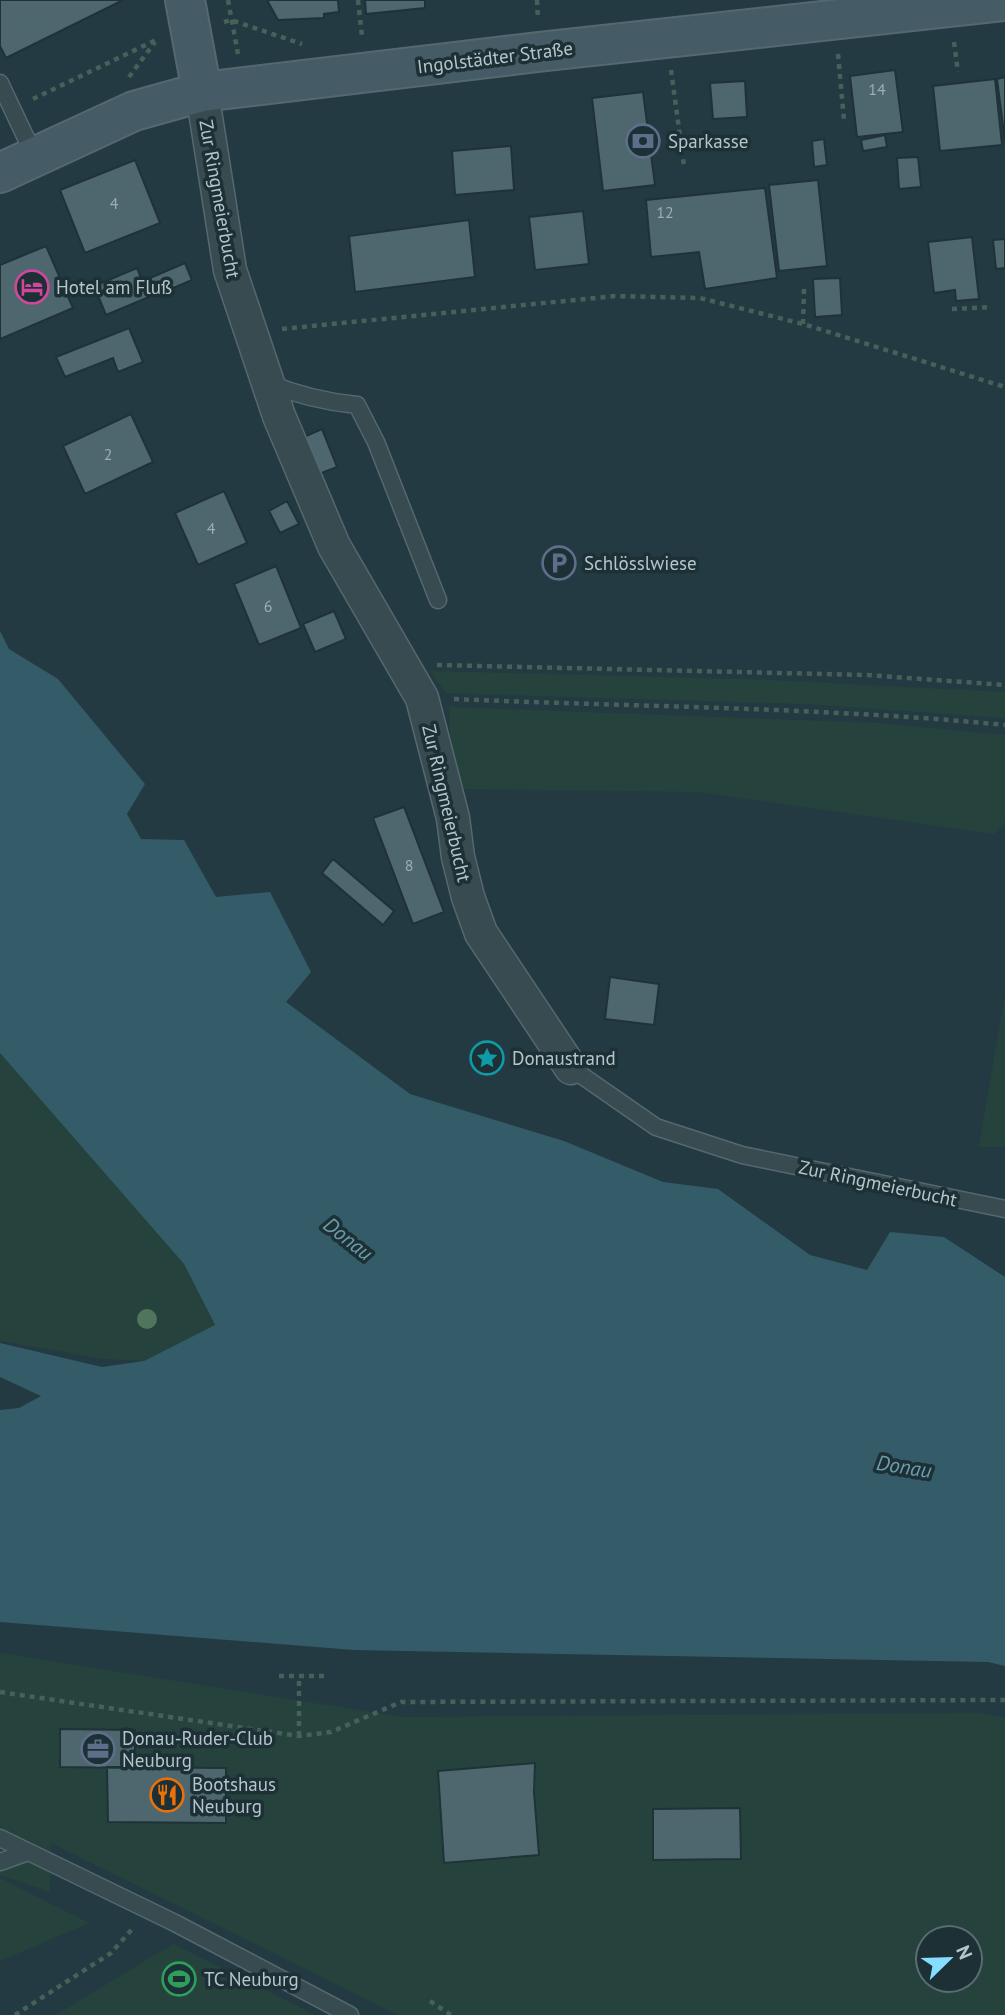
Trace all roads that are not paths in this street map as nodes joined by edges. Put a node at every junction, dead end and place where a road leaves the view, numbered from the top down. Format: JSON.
{"nodes":[{"id":1,"x":185,"y":0,"type":"edge"},
{"id":2,"x":1005,"y":1,"type":"edge"},
{"id":3,"x":0,"y":83,"type":"edge"},
{"id":4,"x":202,"y":92,"type":"junction"},
{"id":5,"x":34,"y":155,"type":"junction"},
{"id":6,"x":0,"y":173,"type":"edge"},
{"id":7,"x":268,"y":383,"type":"junction"},
{"id":8,"x":438,"y":600,"type":"dead end"},
{"id":9,"x":571,"y":1068,"type":"joint"},
{"id":10,"x":1005,"y":1209,"type":"edge"},
{"id":11,"x":0,"y":1838,"type":"edge"},
{"id":12,"x":28,"y":1852,"type":"junction"},
{"id":13,"x":0,"y":1863,"type":"edge"},
{"id":14,"x":350,"y":2015,"type":"edge"}],
"edges":[{"from":1,"to":4,"type":"main road"},
{"from":2,"to":4,"type":"main road","name":"Ingolstädter Straße"},
{"from":3,"to":5,"type":"lane"},
{"from":4,"to":5,"type":"main road","name":"Ingolstädter Straße"},
{"from":4,"to":7,"type":"street","name":"Zur Ringmeierbucht"},
{"from":5,"to":6,"type":"main road","name":"Ingolstädter Straße"},
{"from":7,"to":8,"type":"lane"},
{"from":7,"to":9,"type":"street","name":"Zur Ringmeierbucht"},
{"from":9,"to":10,"type":"lane","name":"Zur Ringmeierbucht"},
{"from":11,"to":12,"type":"lane"},
{"from":12,"to":13,"type":"lane"},
{"from":12,"to":14,"type":"lane"}]}
